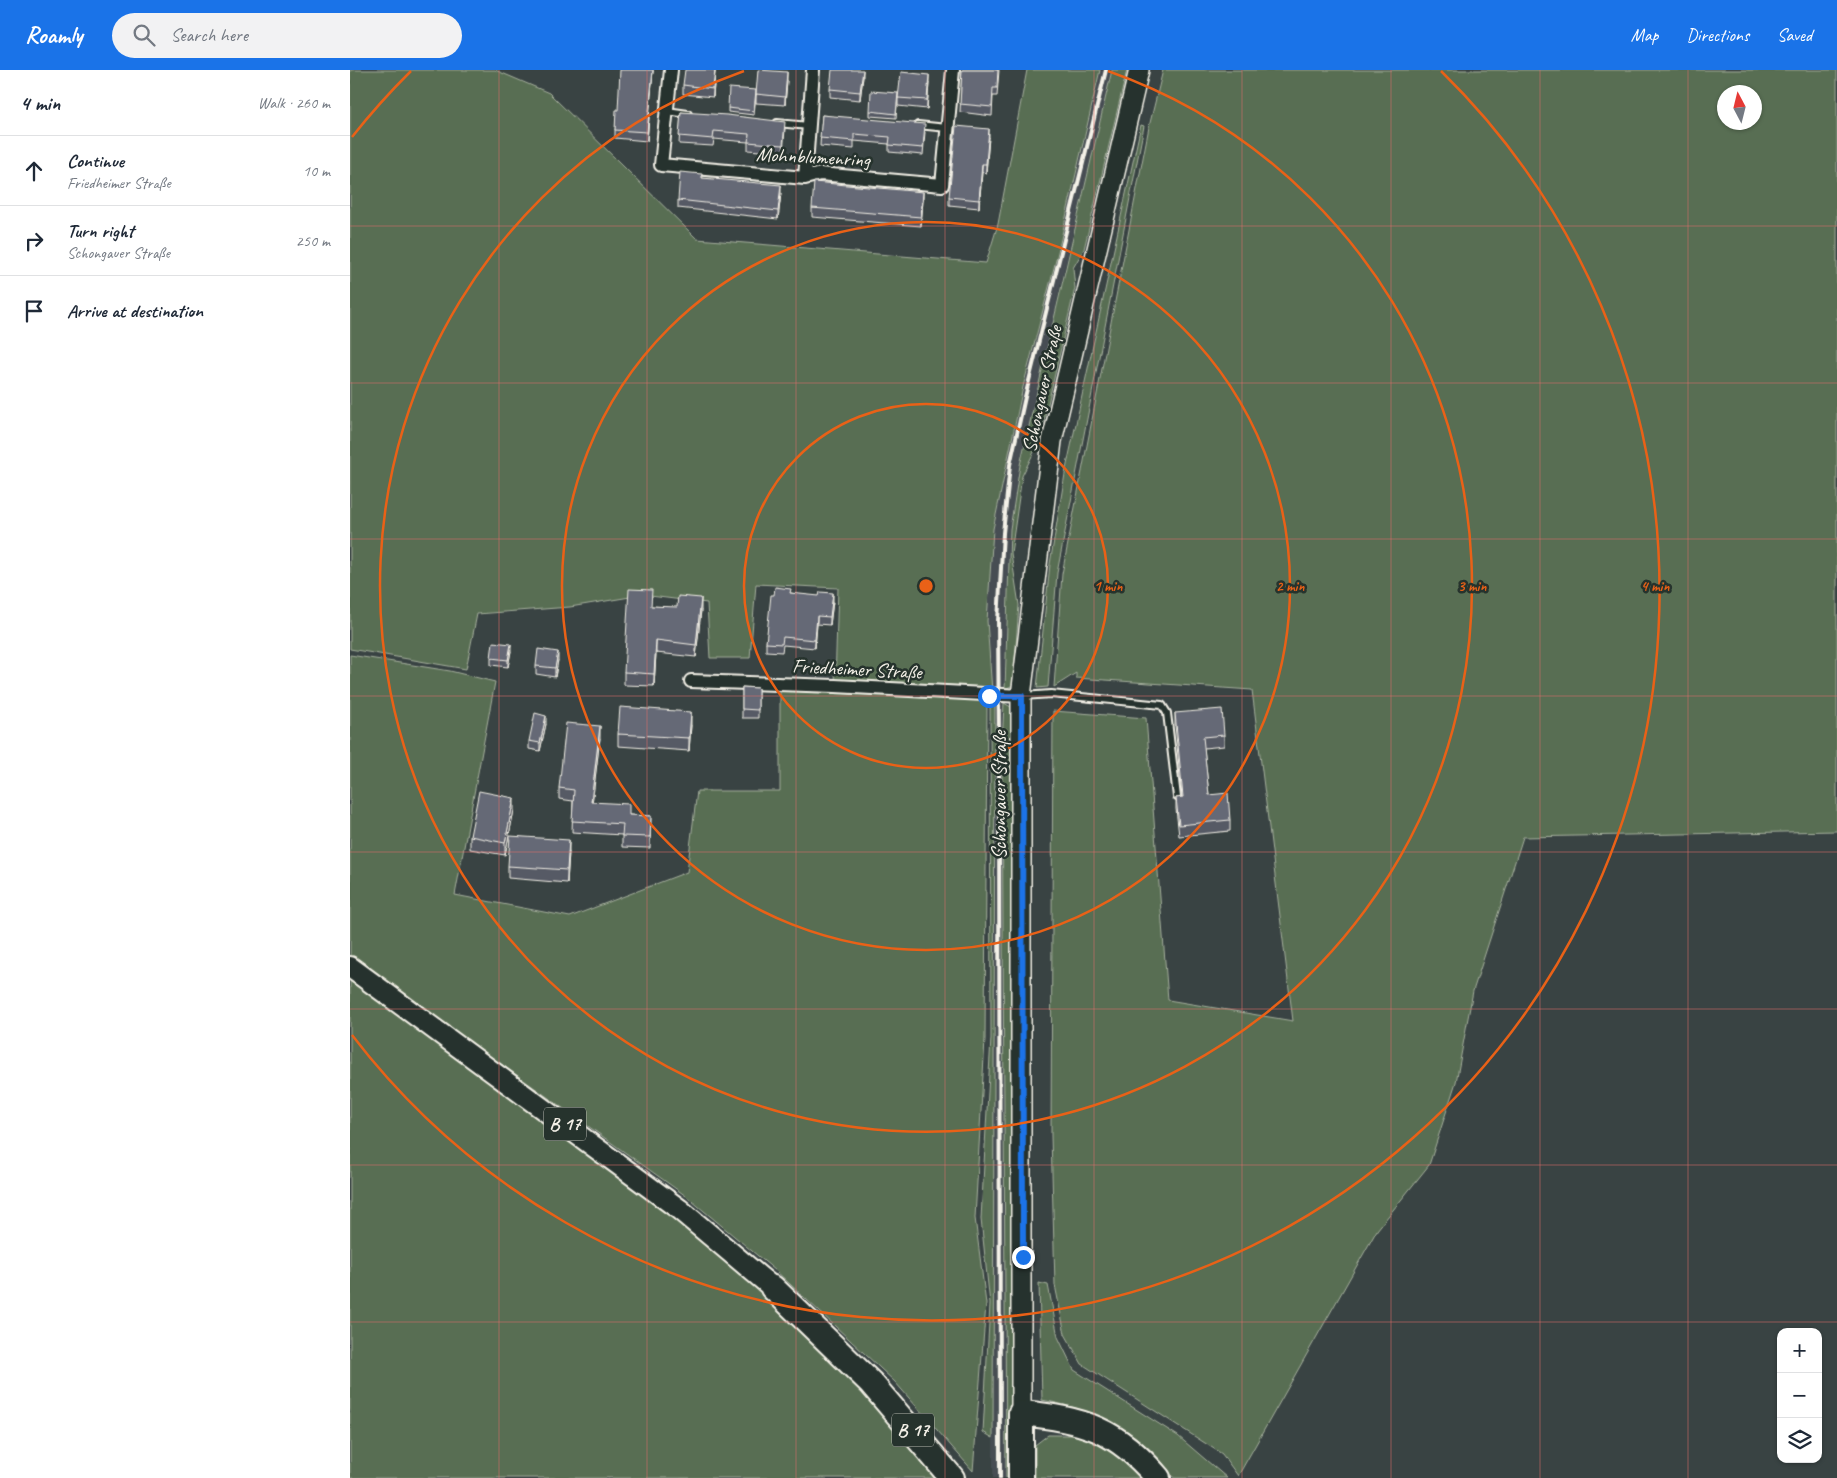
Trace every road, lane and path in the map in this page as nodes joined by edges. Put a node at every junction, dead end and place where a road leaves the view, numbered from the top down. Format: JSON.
{"nodes":[{"id":1,"x":671,"y":70,"type":"edge"},
{"id":2,"x":813,"y":70,"type":"edge"},
{"id":3,"x":953,"y":70,"type":"edge"},
{"id":4,"x":1139,"y":70,"type":"edge"},
{"id":5,"x":667,"y":112,"type":"junction"},
{"id":6,"x":695,"y":114,"type":"edge"},
{"id":7,"x":813,"y":119,"type":"junction"},
{"id":8,"x":771,"y":122,"type":"edge"},
{"id":9,"x":908,"y":124,"type":"edge"},
{"id":10,"x":947,"y":128,"type":"junction"},
{"id":11,"x":805,"y":178,"type":"junction"},
{"id":12,"x":691,"y":681,"type":"dead end"},
{"id":13,"x":1022,"y":696,"type":"junction"},
{"id":14,"x":1177,"y":796,"type":"edge"},
{"id":15,"x":350,"y":967,"type":"edge"},
{"id":16,"x":773,"y":1288,"type":"joint"},
{"id":17,"x":1021,"y":1413,"type":"junction"},
{"id":18,"x":952,"y":1478,"type":"edge"},
{"id":19,"x":1021,"y":1478,"type":"edge"},
{"id":20,"x":1158,"y":1478,"type":"edge"}],
"edges":[{"from":1,"to":5,"type":"street","name":"Mohnblumenring"},
{"from":2,"to":7,"type":"street"},
{"from":3,"to":10,"type":"street","name":"Mohnblumenring"},
{"from":4,"to":13,"type":"main road","name":"Schongauer Straße"},
{"from":5,"to":6,"type":"lane"},
{"from":5,"to":11,"type":"street","name":"Mohnblumenring"},
{"from":7,"to":8,"type":"lane"},
{"from":7,"to":11,"type":"street"},
{"from":9,"to":10,"type":"lane"},
{"from":10,"to":11,"type":"street","name":"Mohnblumenring"},
{"from":12,"to":13,"type":"street","name":"Friedheimer Straße"},
{"from":13,"to":14,"type":"lane"},
{"from":13,"to":17,"type":"main road","name":"Schongauer Straße"},
{"from":15,"to":16,"type":"main road","number":"B 17"},
{"from":16,"to":18,"type":"highway","number":"B 17"},
{"from":17,"to":19,"type":"highway"},
{"from":17,"to":20,"type":"highway"}]}
